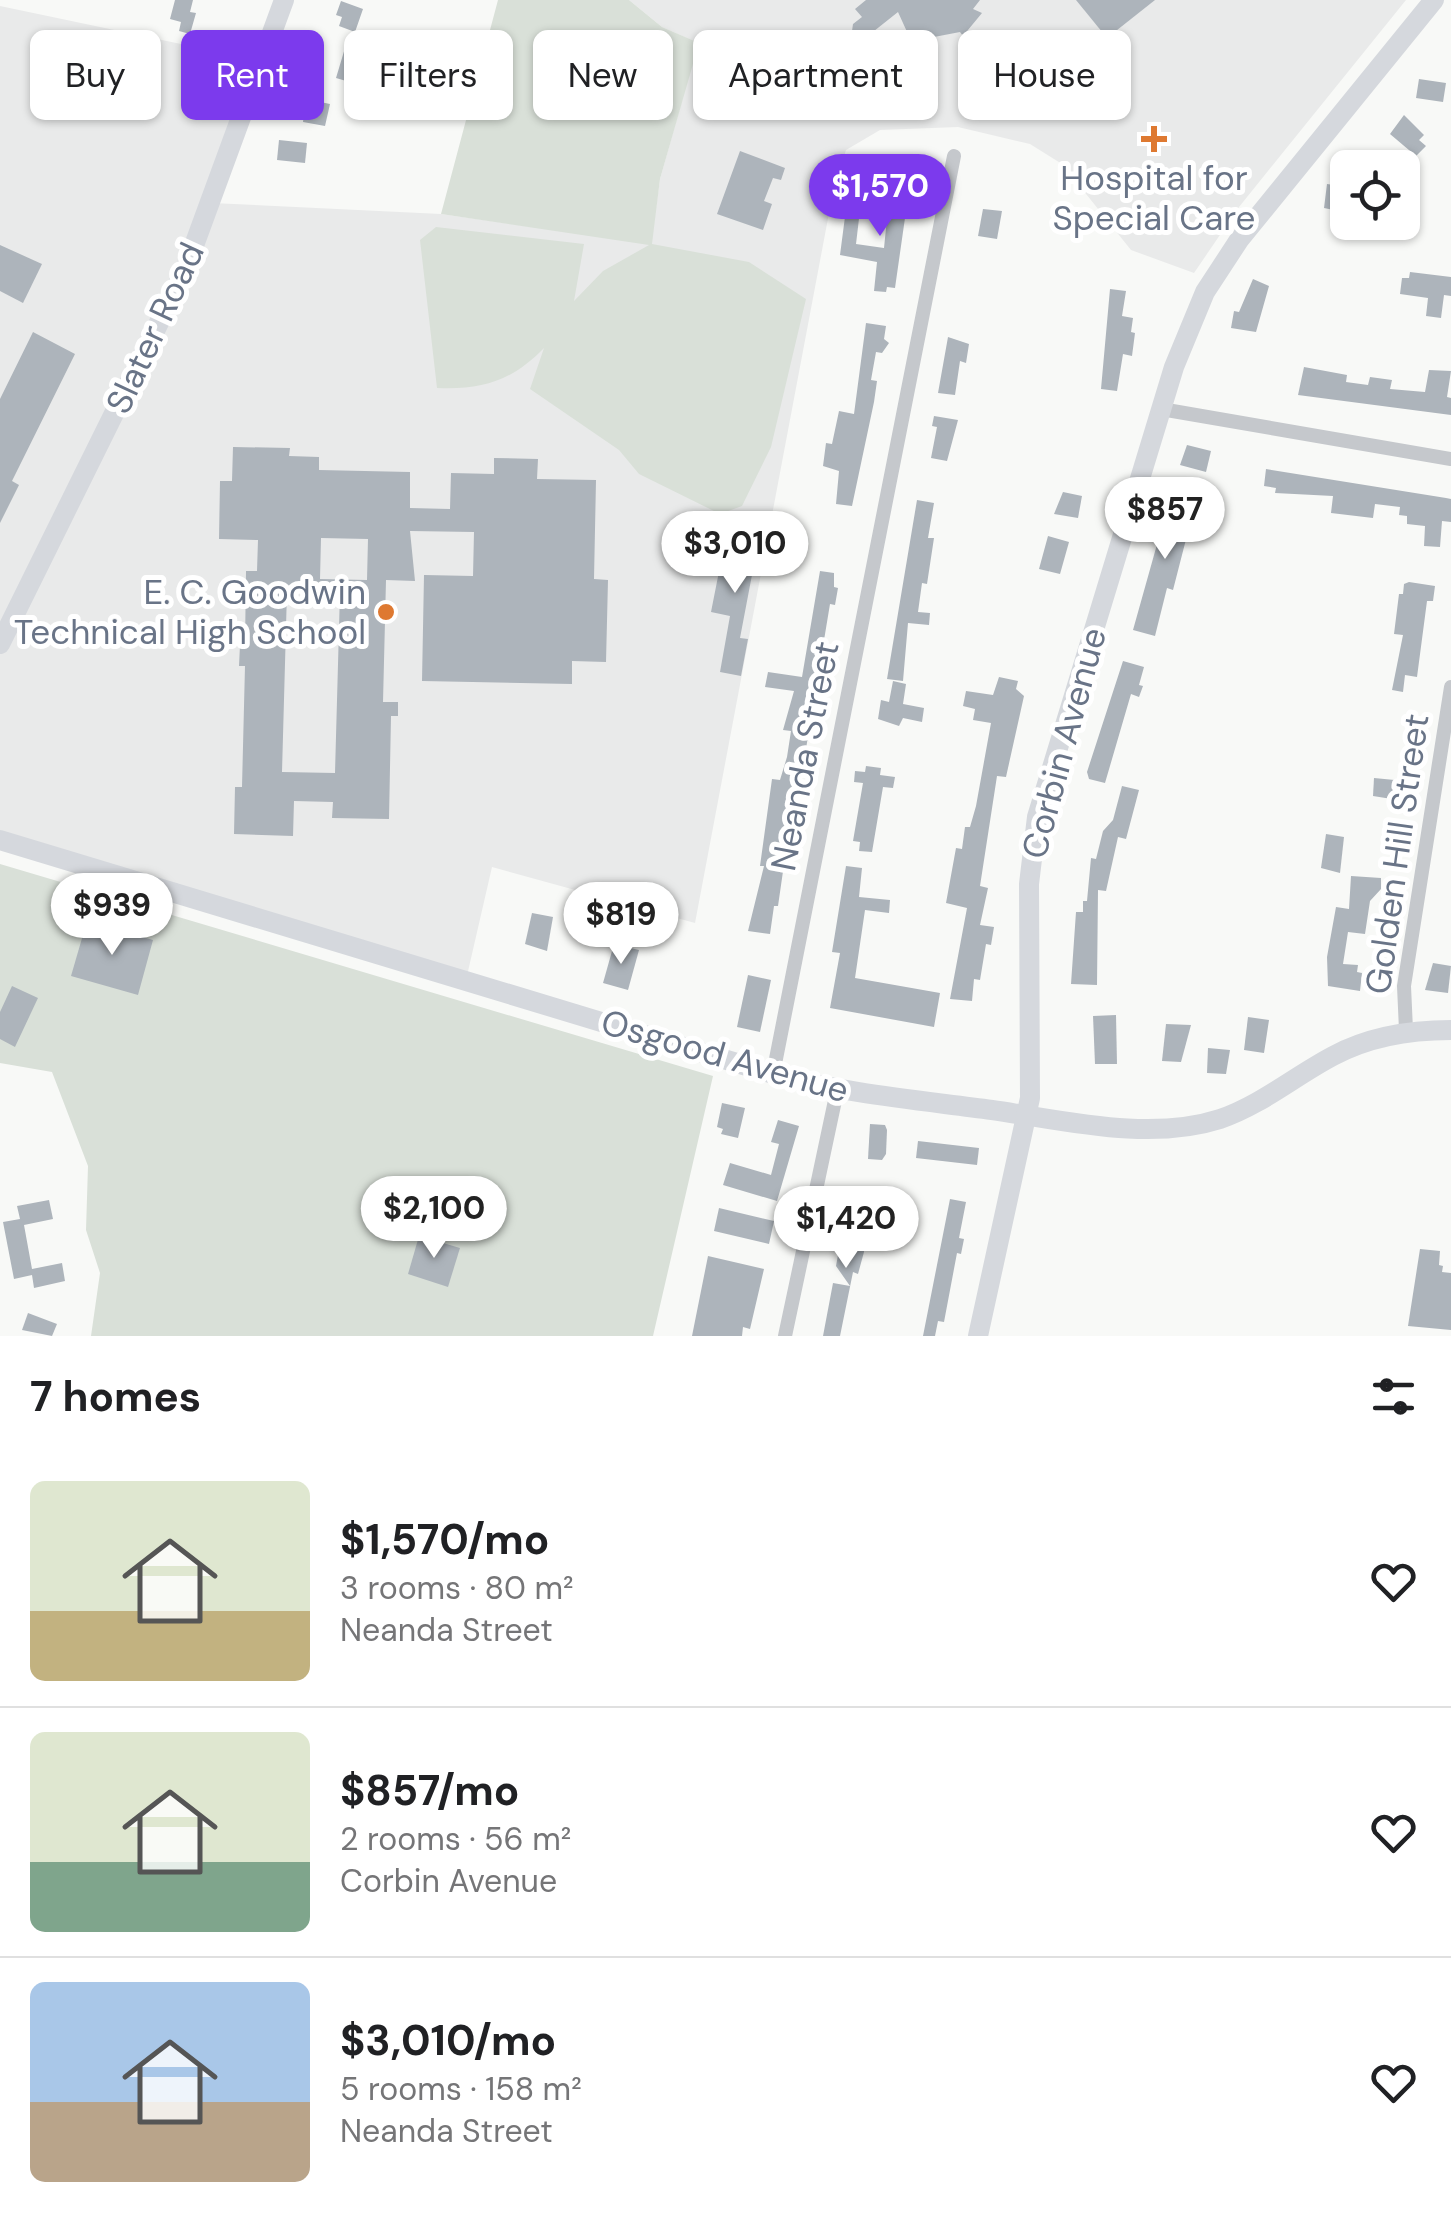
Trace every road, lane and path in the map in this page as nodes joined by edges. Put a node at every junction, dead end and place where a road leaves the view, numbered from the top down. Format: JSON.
{"nodes":[{"id":1,"x":284,"y":0,"type":"edge"},
{"id":2,"x":1434,"y":0,"type":"edge"},
{"id":3,"x":954,"y":156,"type":"dead end"},
{"id":4,"x":1161,"y":409,"type":"junction"},
{"id":5,"x":1451,"y":459,"type":"edge"},
{"id":6,"x":0,"y":644,"type":"edge"},
{"id":7,"x":1451,"y":686,"type":"edge"},
{"id":8,"x":0,"y":840,"type":"edge"},
{"id":9,"x":1406,"y":1030,"type":"junction"},
{"id":10,"x":1451,"y":1030,"type":"edge"},
{"id":11,"x":774,"y":1074,"type":"junction"},
{"id":12,"x":837,"y":1090,"type":"junction"},
{"id":13,"x":1028,"y":1115,"type":"junction"},
{"id":14,"x":785,"y":1336,"type":"edge"},
{"id":15,"x":978,"y":1336,"type":"edge"}],
"edges":[{"from":1,"to":6,"type":"main road","name":"Slater Road"},
{"from":2,"to":4,"type":"main road","name":"Corbin Avenue"},
{"from":3,"to":11,"type":"street","name":"Neanda Street"},
{"from":4,"to":5,"type":"street"},
{"from":4,"to":13,"type":"main road","name":"Corbin Avenue"},
{"from":7,"to":9,"type":"street","name":"Golden Hill Street"},
{"from":8,"to":11,"type":"main road","name":"Osgood Avenue"},
{"from":9,"to":10,"type":"main road","name":"Osgood Avenue"},
{"from":9,"to":13,"type":"main road","name":"Osgood Avenue"},
{"from":11,"to":12,"type":"main road","name":"Osgood Avenue"},
{"from":12,"to":13,"type":"main road","name":"Osgood Avenue"},
{"from":12,"to":14,"type":"street"},
{"from":13,"to":15,"type":"main road","name":"Corbin Avenue"}]}
